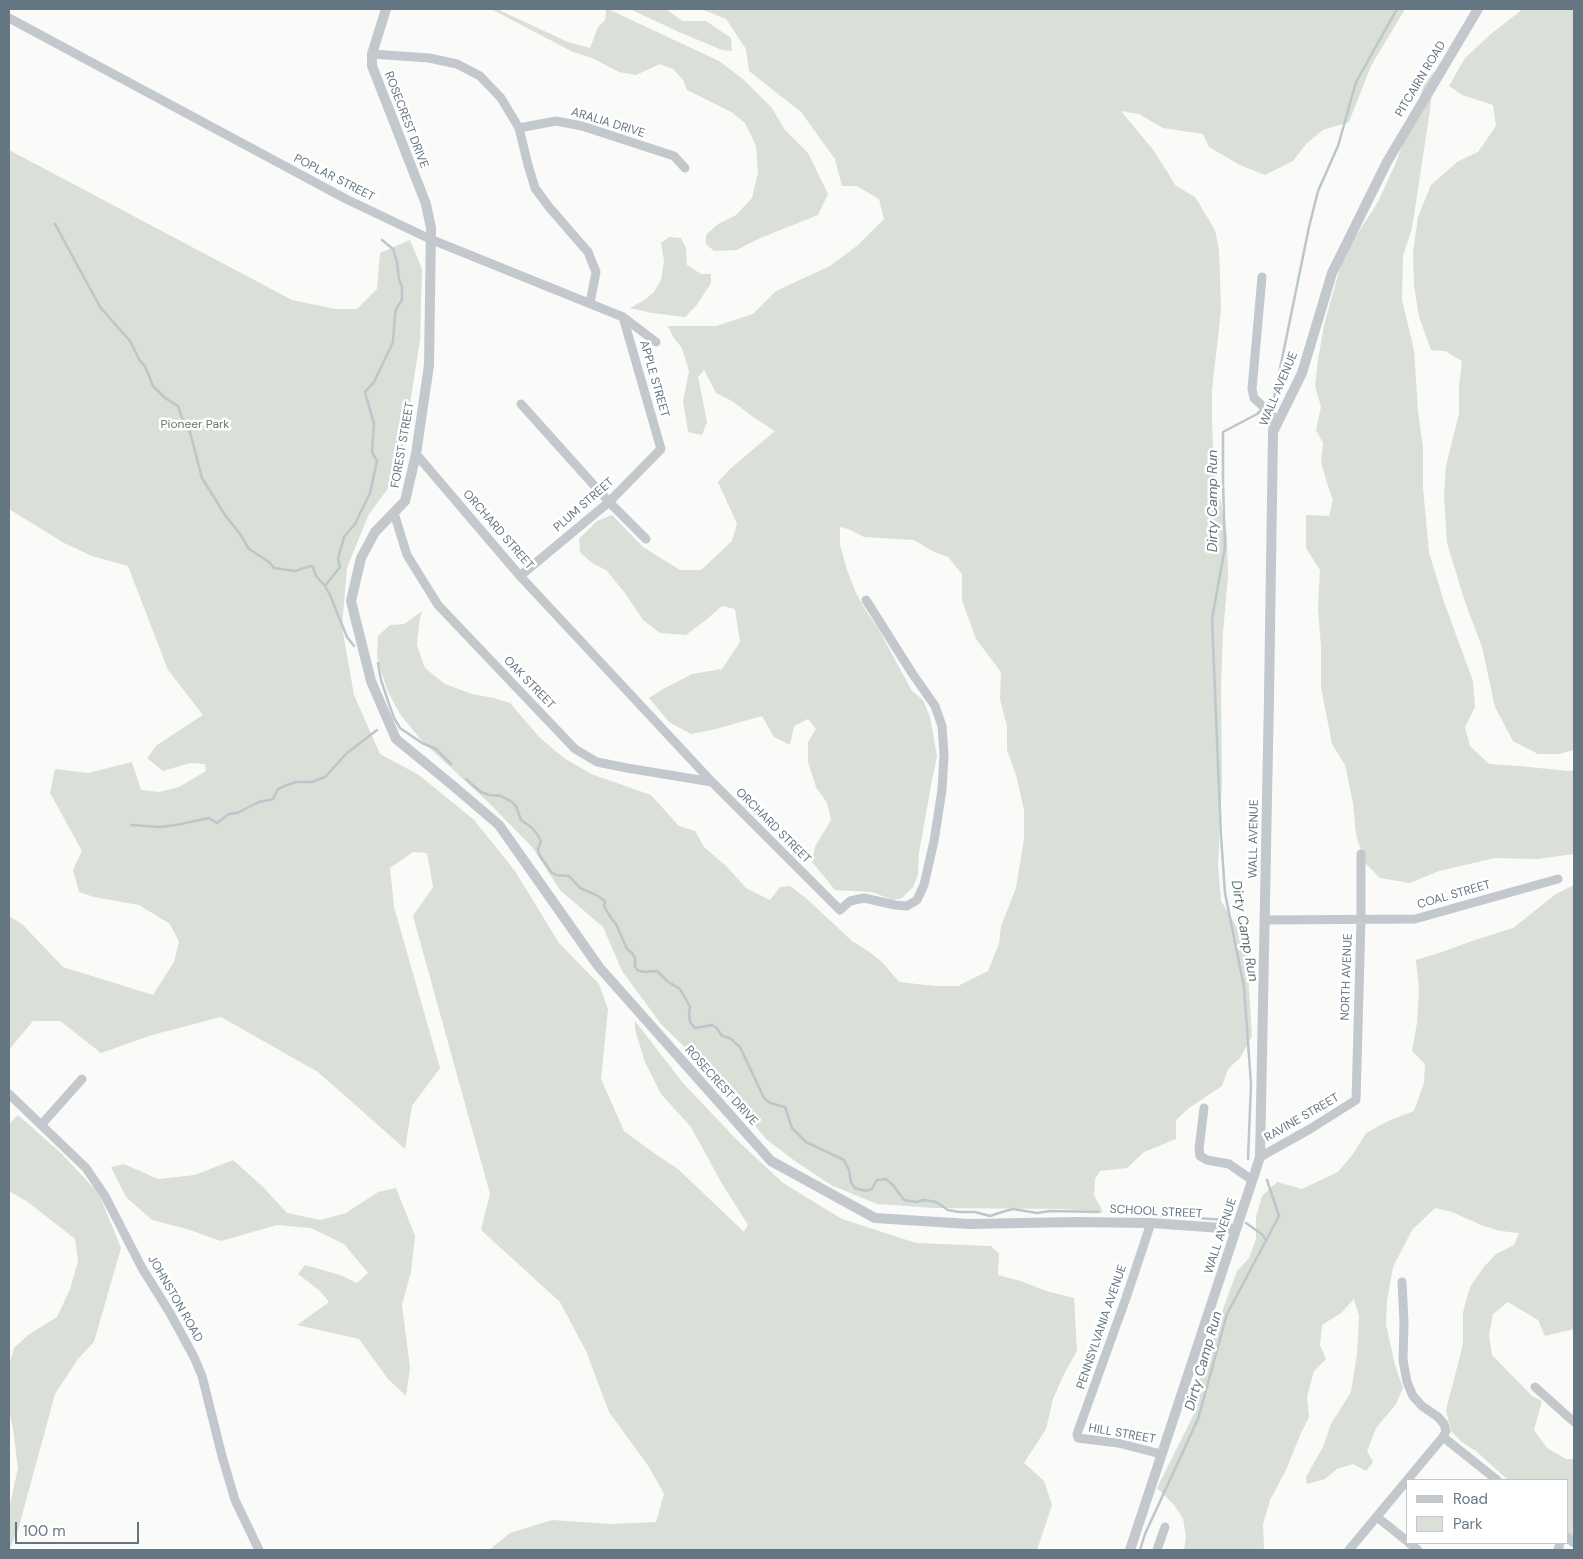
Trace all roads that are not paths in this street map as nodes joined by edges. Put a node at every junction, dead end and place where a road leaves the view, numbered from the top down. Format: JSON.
{"nodes":[{"id":1,"x":386,"y":9,"type":"edge"},
{"id":2,"x":1478,"y":9,"type":"edge"},
{"id":3,"x":9,"y":18,"type":"edge"},
{"id":4,"x":372,"y":54,"type":"junction"},
{"id":5,"x":519,"y":128,"type":"junction"},
{"id":6,"x":1387,"y":162,"type":"joint"},
{"id":7,"x":685,"y":168,"type":"dead end"},
{"id":8,"x":430,"y":239,"type":"junction"},
{"id":9,"x":1262,"y":277,"type":"dead end"},
{"id":10,"x":590,"y":304,"type":"junction"},
{"id":11,"x":622,"y":317,"type":"junction"},
{"id":12,"x":656,"y":342,"type":"dead end"},
{"id":13,"x":522,"y":404,"type":"dead end"},
{"id":14,"x":1273,"y":432,"type":"junction"},
{"id":15,"x":661,"y":449,"type":"joint"},
{"id":16,"x":416,"y":454,"type":"junction"},
{"id":17,"x":609,"y":502,"type":"junction"},
{"id":18,"x":394,"y":513,"type":"junction"},
{"id":19,"x":646,"y":539,"type":"dead end"},
{"id":20,"x":520,"y":576,"type":"junction"},
{"id":21,"x":866,"y":600,"type":"dead end"},
{"id":22,"x":712,"y":782,"type":"junction"},
{"id":23,"x":451,"y":784,"type":"joint"},
{"id":24,"x":1361,"y":854,"type":"dead end"},
{"id":25,"x":1558,"y":879,"type":"dead end"},
{"id":26,"x":1265,"y":920,"type":"junction"},
{"id":27,"x":1361,"y":920,"type":"junction"},
{"id":28,"x":82,"y":1079,"type":"dead end"},
{"id":29,"x":9,"y":1094,"type":"edge"},
{"id":30,"x":1356,"y":1100,"type":"joint"},
{"id":31,"x":1204,"y":1108,"type":"dead end"},
{"id":32,"x":41,"y":1125,"type":"junction"},
{"id":33,"x":1260,"y":1157,"type":"junction"},
{"id":34,"x":1252,"y":1180,"type":"junction"},
{"id":35,"x":1074,"y":1222,"type":"joint"},
{"id":36,"x":1151,"y":1223,"type":"junction"},
{"id":37,"x":1236,"y":1229,"type":"junction"},
{"id":38,"x":1402,"y":1282,"type":"dead end"},
{"id":39,"x":1534,"y":1388,"type":"dead end"},
{"id":40,"x":1574,"y":1422,"type":"edge"},
{"id":41,"x":1443,"y":1436,"type":"junction"},
{"id":42,"x":1078,"y":1438,"type":"joint"},
{"id":43,"x":1161,"y":1454,"type":"junction"},
{"id":44,"x":1407,"y":1479,"type":"edge"},
{"id":45,"x":1496,"y":1479,"type":"edge"},
{"id":46,"x":1406,"y":1481,"type":"edge"},
{"id":47,"x":1376,"y":1517,"type":"junction"},
{"id":48,"x":1165,"y":1527,"type":"dead end"},
{"id":49,"x":1406,"y":1540,"type":"edge"},
{"id":50,"x":259,"y":1550,"type":"edge"},
{"id":51,"x":1130,"y":1550,"type":"edge"},
{"id":52,"x":1157,"y":1550,"type":"edge"},
{"id":53,"x":1349,"y":1550,"type":"edge"}],
"edges":[{"from":1,"to":4,"type":"street","name":"ROSECREST DRIVE"},
{"from":2,"to":6,"type":"street","name":"PITCAIRN ROAD"},
{"from":3,"to":8,"type":"street","name":"POPLAR STREET"},
{"from":4,"to":5,"type":"street"},
{"from":4,"to":8,"type":"street","name":"ROSECREST DRIVE"},
{"from":5,"to":7,"type":"street","name":"ARALIA DRIVE"},
{"from":5,"to":10,"type":"street"},
{"from":6,"to":14,"type":"street","name":"WALL AVENUE"},
{"from":8,"to":10,"type":"street","name":"POPLAR STREET"},
{"from":8,"to":16,"type":"street","name":"FOREST STREET"},
{"from":9,"to":14,"type":"street"},
{"from":10,"to":11,"type":"street","name":"POPLAR STREET"},
{"from":11,"to":12,"type":"street","name":"POPLAR STREET"},
{"from":11,"to":15,"type":"street","name":"APPLE STREET"},
{"from":13,"to":17,"type":"street"},
{"from":14,"to":26,"type":"street","name":"WALL AVENUE"},
{"from":15,"to":17,"type":"street","name":"PLUM STREET"},
{"from":16,"to":18,"type":"street","name":"FOREST STREET"},
{"from":16,"to":20,"type":"street","name":"ORCHARD STREET"},
{"from":17,"to":19,"type":"street"},
{"from":17,"to":20,"type":"street","name":"PLUM STREET"},
{"from":18,"to":22,"type":"street","name":"OAK STREET"},
{"from":18,"to":23,"type":"street","name":"FOREST STREET"},
{"from":20,"to":22,"type":"street","name":"ORCHARD STREET"},
{"from":21,"to":22,"type":"street","name":"ORCHARD STREET"},
{"from":23,"to":35,"type":"street","name":"ROSECREST DRIVE"},
{"from":24,"to":27,"type":"street","name":"NORTH AVENUE"},
{"from":25,"to":27,"type":"street","name":"COAL STREET"},
{"from":26,"to":27,"type":"street","name":"COAL STREET"},
{"from":26,"to":33,"type":"street","name":"WALL AVENUE"},
{"from":27,"to":30,"type":"street","name":"NORTH AVENUE"},
{"from":28,"to":32,"type":"street"},
{"from":29,"to":32,"type":"street","name":"JOHNSTON ROAD"},
{"from":30,"to":33,"type":"street","name":"RAVINE STREET"},
{"from":31,"to":34,"type":"street"},
{"from":32,"to":50,"type":"street","name":"JOHNSTON ROAD"},
{"from":33,"to":34,"type":"street","name":"WALL AVENUE"},
{"from":34,"to":37,"type":"street","name":"WALL AVENUE"},
{"from":35,"to":36,"type":"street","name":"SCHOOL STREET"},
{"from":36,"to":37,"type":"street","name":"SCHOOL STREET"},
{"from":36,"to":42,"type":"street","name":"PENNSYLVANIA AVENUE"},
{"from":37,"to":43,"type":"street","name":"WALL AVENUE"},
{"from":38,"to":41,"type":"street"},
{"from":39,"to":40,"type":"street"},
{"from":41,"to":44,"type":"street"},
{"from":41,"to":45,"type":"street"},
{"from":42,"to":43,"type":"street","name":"HILL STREET"},
{"from":43,"to":51,"type":"street","name":"WALL AVENUE"},
{"from":46,"to":47,"type":"street"},
{"from":47,"to":49,"type":"street"},
{"from":47,"to":53,"type":"street"},
{"from":48,"to":52,"type":"street"}]}
